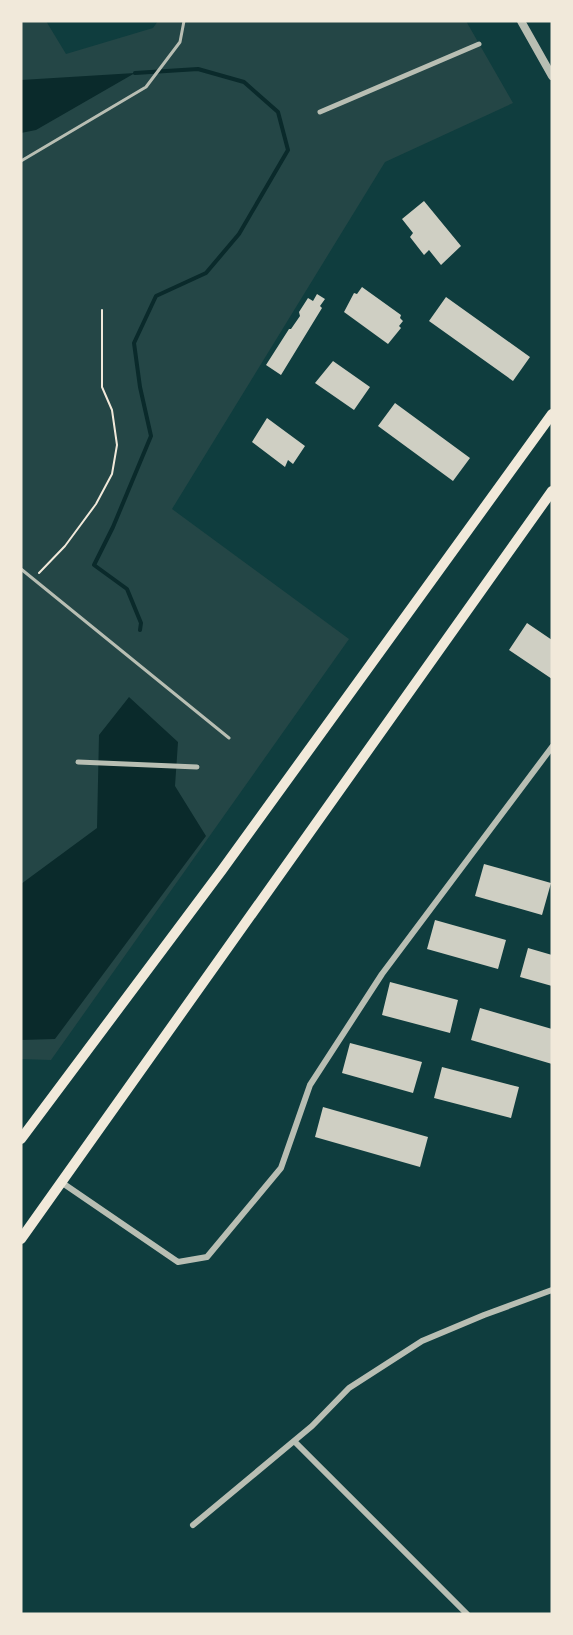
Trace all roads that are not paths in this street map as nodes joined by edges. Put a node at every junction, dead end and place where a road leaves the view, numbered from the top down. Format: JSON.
{"nodes":[{"id":1,"x":184,"y":21,"type":"edge"},
{"id":2,"x":521,"y":21,"type":"edge"},
{"id":3,"x":479,"y":44,"type":"dead end"},
{"id":4,"x":552,"y":76,"type":"edge"},
{"id":5,"x":320,"y":112,"type":"dead end"},
{"id":6,"x":21,"y":161,"type":"edge"},
{"id":7,"x":552,"y":414,"type":"edge"},
{"id":8,"x":552,"y":491,"type":"edge"},
{"id":9,"x":21,"y":569,"type":"edge"},
{"id":10,"x":229,"y":738,"type":"dead end"},
{"id":11,"x":552,"y":747,"type":"edge"},
{"id":12,"x":78,"y":762,"type":"dead end"},
{"id":13,"x":197,"y":767,"type":"dead end"},
{"id":14,"x":21,"y":1139,"type":"edge"},
{"id":15,"x":61,"y":1182,"type":"junction"},
{"id":16,"x":21,"y":1239,"type":"edge"},
{"id":17,"x":552,"y":1290,"type":"edge"},
{"id":18,"x":294,"y":1441,"type":"junction"},
{"id":19,"x":193,"y":1525,"type":"dead end"},
{"id":20,"x":467,"y":1614,"type":"edge"}],
"edges":[{"from":1,"to":6,"type":"lane"},
{"from":2,"to":4,"type":"street"},
{"from":3,"to":5,"type":"street"},
{"from":7,"to":14,"type":"main road"},
{"from":8,"to":15,"type":"main road"},
{"from":9,"to":10,"type":"lane"},
{"from":11,"to":15,"type":"street"},
{"from":12,"to":13,"type":"street"},
{"from":15,"to":16,"type":"main road"},
{"from":17,"to":18,"type":"street"},
{"from":18,"to":19,"type":"street"},
{"from":18,"to":20,"type":"street"}]}
